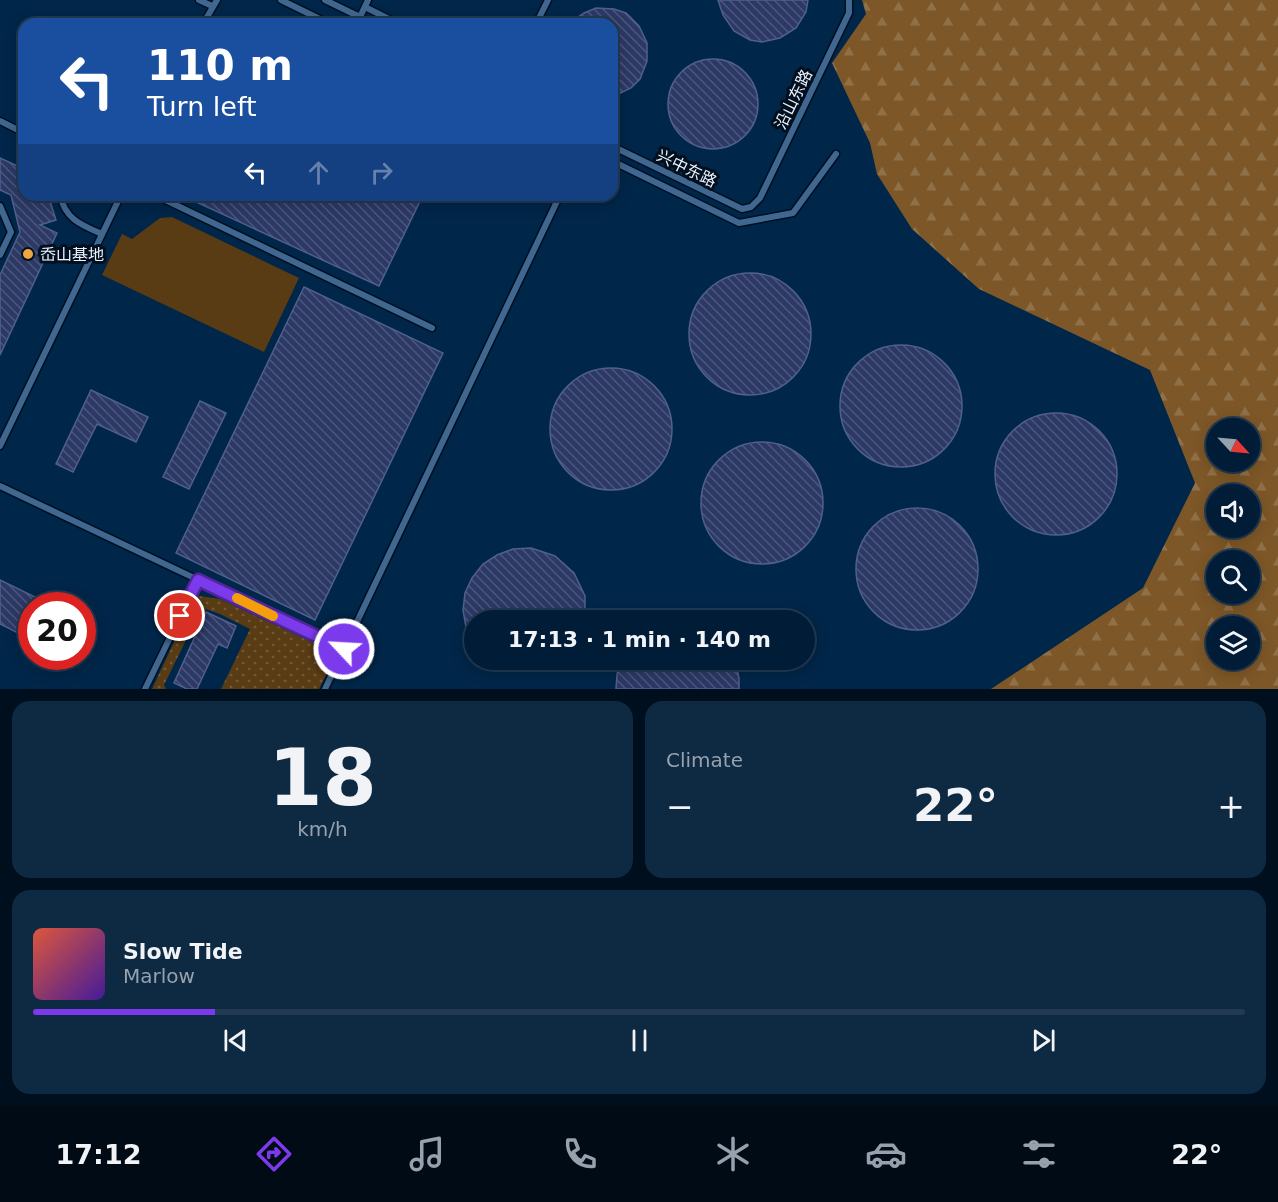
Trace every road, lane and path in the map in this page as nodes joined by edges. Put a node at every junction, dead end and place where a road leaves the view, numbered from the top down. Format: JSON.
{"nodes":[{"id":1,"x":199,"y":0,"type":"edge"},
{"id":2,"x":281,"y":0,"type":"edge"},
{"id":3,"x":325,"y":0,"type":"edge"},
{"id":4,"x":368,"y":0,"type":"edge"},
{"id":5,"x":548,"y":0,"type":"edge"},
{"id":6,"x":849,"y":0,"type":"edge"},
{"id":7,"x":214,"y":3,"type":"edge"},
{"id":8,"x":365,"y":8,"type":"junction"},
{"id":9,"x":206,"y":18,"type":"edge"},
{"id":10,"x":318,"y":18,"type":"edge"},
{"id":11,"x":386,"y":18,"type":"edge"},
{"id":12,"x":539,"y":18,"type":"edge"},
{"id":13,"x":0,"y":122,"type":"edge"},
{"id":14,"x":18,"y":130,"type":"edge"},
{"id":15,"x":618,"y":149,"type":"edge"},
{"id":16,"x":836,"y":154,"type":"dead end"},
{"id":17,"x":618,"y":164,"type":"edge"},
{"id":18,"x":61,"y":201,"type":"edge"},
{"id":19,"x":118,"y":201,"type":"edge"},
{"id":20,"x":167,"y":201,"type":"edge"},
{"id":21,"x":557,"y":201,"type":"edge"},
{"id":22,"x":0,"y":206,"type":"edge"},
{"id":23,"x":751,"y":207,"type":"joint"},
{"id":24,"x":102,"y":234,"type":"junction"},
{"id":25,"x":0,"y":255,"type":"edge"},
{"id":26,"x":432,"y":328,"type":"dead end"},
{"id":27,"x":0,"y":446,"type":"edge"},
{"id":28,"x":0,"y":486,"type":"edge"},
{"id":29,"x":198,"y":580,"type":"junction"},
{"id":30,"x":344,"y":649,"type":"junction"},
{"id":31,"x":145,"y":689,"type":"edge"},
{"id":32,"x":325,"y":689,"type":"edge"}],
"edges":[{"from":1,"to":7,"type":"lane"},
{"from":2,"to":10,"type":"lane"},
{"from":3,"to":8,"type":"lane"},
{"from":4,"to":8,"type":"lane"},
{"from":5,"to":12,"type":"lane"},
{"from":6,"to":23,"type":"lane","name":"沿山东路"},
{"from":7,"to":9,"type":"lane"},
{"from":8,"to":11,"type":"lane"},
{"from":13,"to":14,"type":"lane"},
{"from":15,"to":23,"type":"lane","name":"兴中东路"},
{"from":16,"to":17,"type":"lane"},
{"from":18,"to":24,"type":"lane"},
{"from":19,"to":24,"type":"lane"},
{"from":20,"to":26,"type":"lane"},
{"from":21,"to":30,"type":"lane"},
{"from":22,"to":25,"type":"lane"},
{"from":24,"to":27,"type":"lane"},
{"from":28,"to":29,"type":"lane"},
{"from":29,"to":30,"type":"lane"},
{"from":29,"to":31,"type":"lane"},
{"from":30,"to":32,"type":"lane"}]}
